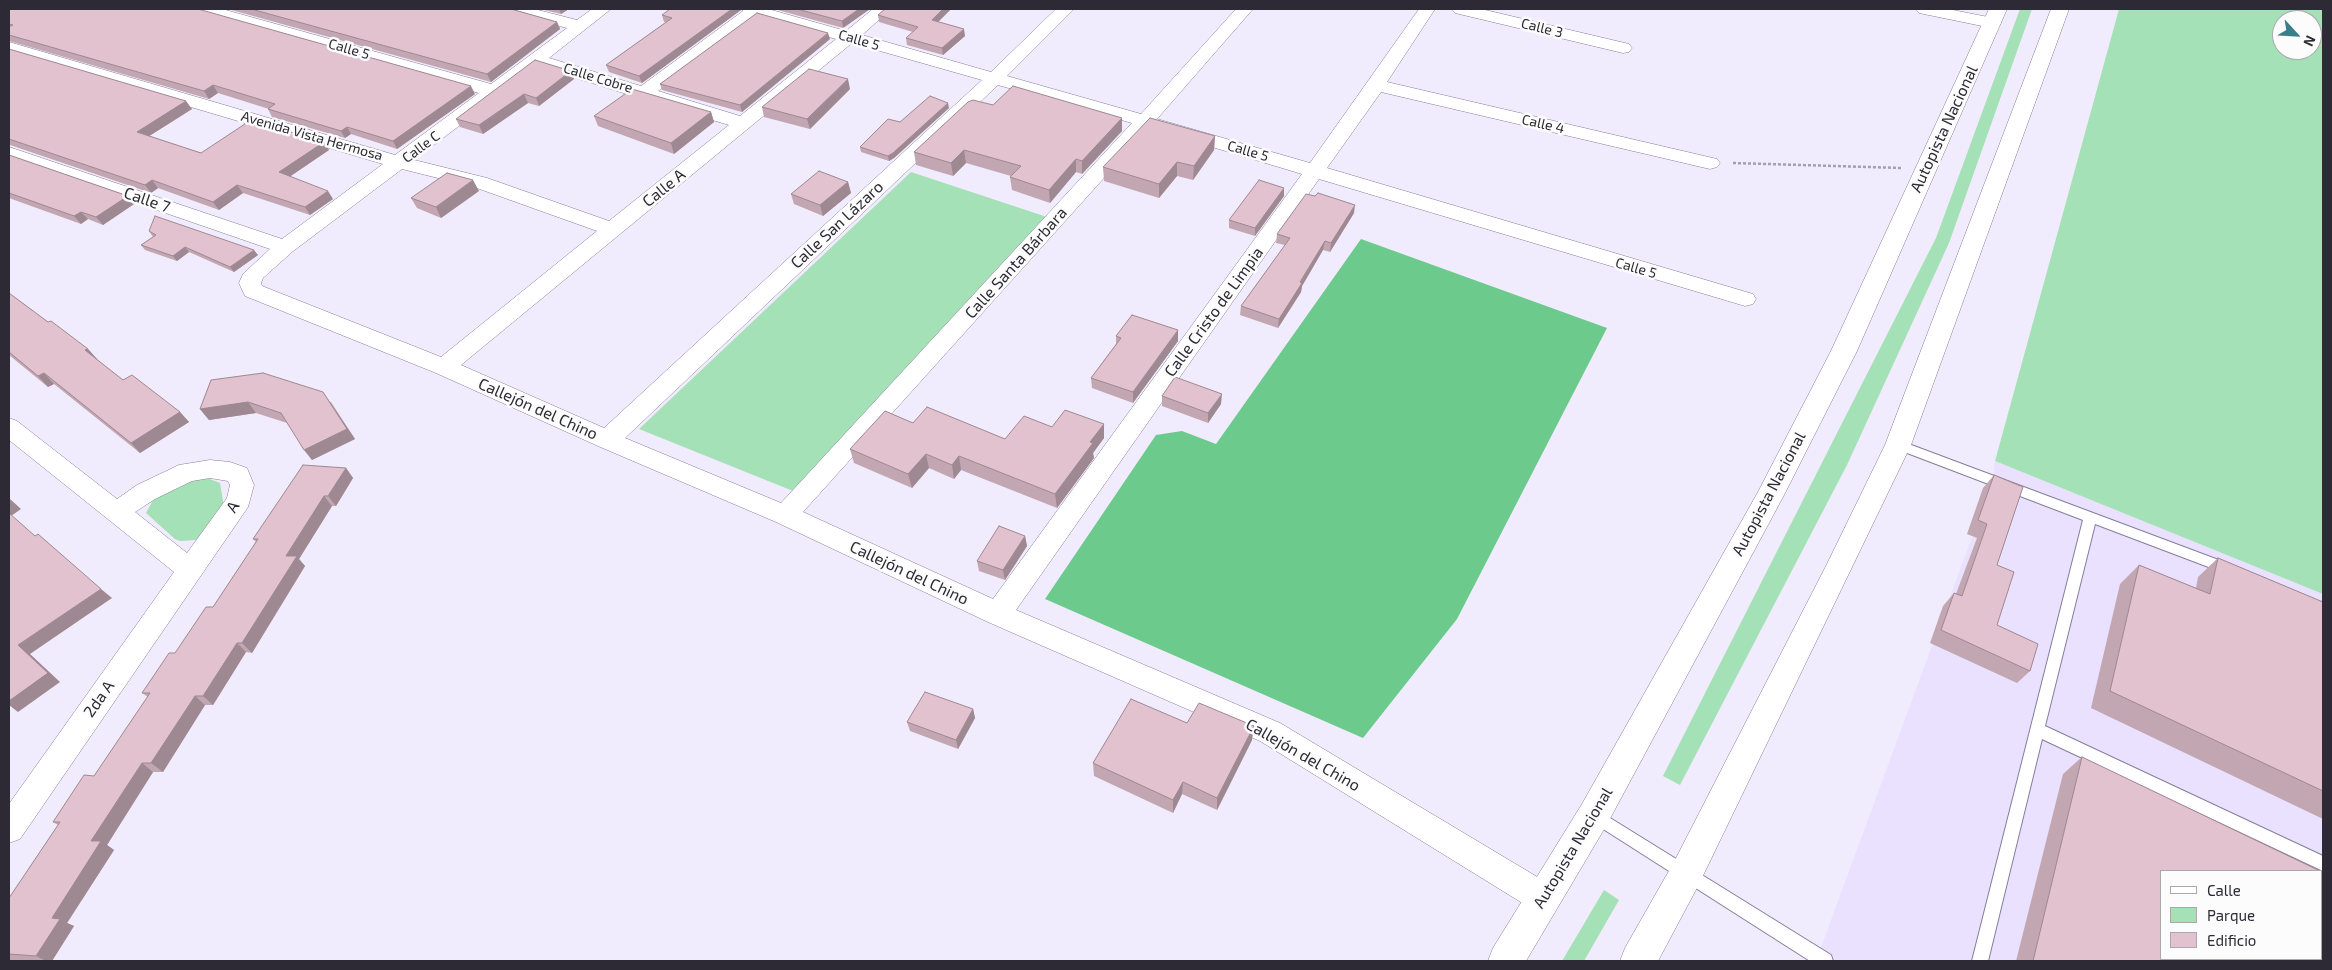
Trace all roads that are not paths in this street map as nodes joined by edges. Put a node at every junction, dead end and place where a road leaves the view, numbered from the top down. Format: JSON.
{"nodes":[{"id":1,"x":204,"y":9,"type":"edge"},
{"id":2,"x":515,"y":9,"type":"edge"},
{"id":3,"x":603,"y":9,"type":"edge"},
{"id":4,"x":883,"y":9,"type":"edge"},
{"id":5,"x":1066,"y":9,"type":"edge"},
{"id":6,"x":1245,"y":9,"type":"edge"},
{"id":7,"x":1427,"y":9,"type":"edge"},
{"id":8,"x":1461,"y":9,"type":"edge"},
{"id":9,"x":1925,"y":9,"type":"edge"},
{"id":10,"x":2060,"y":9,"type":"edge"},
{"id":11,"x":753,"y":10,"type":"edge"},
{"id":12,"x":1995,"y":16,"type":"edge"},
{"id":13,"x":580,"y":26,"type":"junction"},
{"id":14,"x":850,"y":37,"type":"junction"},
{"id":15,"x":9,"y":46,"type":"edge"},
{"id":16,"x":1623,"y":48,"type":"dead end"},
{"id":17,"x":537,"y":60,"type":"junction"},
{"id":18,"x":994,"y":79,"type":"junction"},
{"id":19,"x":1376,"y":85,"type":"junction"},
{"id":20,"x":494,"y":91,"type":"junction"},
{"id":21,"x":643,"y":93,"type":"junction"},
{"id":22,"x":1145,"y":121,"type":"junction"},
{"id":23,"x":744,"y":123,"type":"junction"},
{"id":24,"x":9,"y":153,"type":"edge"},
{"id":25,"x":400,"y":162,"type":"junction"},
{"id":26,"x":1710,"y":163,"type":"road end"},
{"id":27,"x":1314,"y":171,"type":"junction"},
{"id":28,"x":613,"y":230,"type":"junction"},
{"id":29,"x":285,"y":247,"type":"junction"},
{"id":30,"x":253,"y":291,"type":"joint"},
{"id":31,"x":1745,"y":299,"type":"dead end"},
{"id":32,"x":444,"y":367,"type":"junction"},
{"id":33,"x":9,"y":426,"type":"edge"},
{"id":34,"x":607,"y":440,"type":"junction"},
{"id":35,"x":1898,"y":445,"type":"junction"},
{"id":36,"x":117,"y":512,"type":"junction"},
{"id":37,"x":784,"y":515,"type":"junction"},
{"id":38,"x":2090,"y":517,"type":"junction"},
{"id":39,"x":188,"y":569,"type":"junction"},
{"id":40,"x":2239,"y":574,"type":"edge"},
{"id":41,"x":998,"y":614,"type":"junction"},
{"id":42,"x":2037,"y":729,"type":"junction"},
{"id":43,"x":1594,"y":815,"type":"junction"},
{"id":44,"x":9,"y":829,"type":"edge"},
{"id":45,"x":2323,"y":864,"type":"edge"},
{"id":46,"x":1686,"y":874,"type":"junction"},
{"id":47,"x":1543,"y":898,"type":"junction"},
{"id":48,"x":1506,"y":961,"type":"edge"},
{"id":49,"x":1638,"y":961,"type":"edge"},
{"id":50,"x":1825,"y":961,"type":"edge"},
{"id":51,"x":1980,"y":961,"type":"edge"}],
"edges":[{"from":1,"to":20,"type":"street","name":"Calle 5"},
{"from":2,"to":13,"type":"street"},
{"from":3,"to":13,"type":"street","name":"Calle C"},
{"from":4,"to":14,"type":"street","name":"Calle A"},
{"from":5,"to":18,"type":"street","name":"Calle San Lázaro"},
{"from":6,"to":22,"type":"street","name":"Calle Santa Bárbara"},
{"from":7,"to":19,"type":"street","name":"Calle Cristo de Limpia"},
{"from":8,"to":16,"type":"street","name":"Calle 3"},
{"from":9,"to":12,"type":"street"},
{"from":10,"to":35,"type":"highway"},
{"from":11,"to":14,"type":"street","name":"Calle 5"},
{"from":11,"to":21,"type":"street"},
{"from":12,"to":43,"type":"highway","name":"Autopista Nacional"},
{"from":13,"to":17,"type":"street","name":"Calle C"},
{"from":14,"to":18,"type":"street","name":"Calle 5"},
{"from":14,"to":23,"type":"street","name":"Calle A"},
{"from":15,"to":25,"type":"street","name":"Avenida Vista Hermosa"},
{"from":17,"to":20,"type":"street","name":"Calle C"},
{"from":17,"to":21,"type":"street","name":"Calle Cobre"},
{"from":18,"to":22,"type":"street","name":"Calle 5"},
{"from":18,"to":34,"type":"street","name":"Calle San Lázaro"},
{"from":19,"to":26,"type":"street","name":"Calle 4"},
{"from":19,"to":27,"type":"street","name":"Calle Cristo de Limpia"},
{"from":20,"to":25,"type":"street","name":"Calle C"},
{"from":21,"to":23,"type":"street","name":"Calle Cobre"},
{"from":22,"to":27,"type":"street","name":"Calle 5"},
{"from":22,"to":37,"type":"street","name":"Calle Santa Bárbara"},
{"from":23,"to":28,"type":"street","name":"Calle A"},
{"from":24,"to":29,"type":"street","name":"Calle 7"},
{"from":25,"to":28,"type":"street","name":"Avenida Vista Hermosa"},
{"from":25,"to":29,"type":"street","name":"Calle C"},
{"from":27,"to":31,"type":"street","name":"Calle 5"},
{"from":27,"to":41,"type":"street","name":"Calle Cristo de Limpia"},
{"from":28,"to":32,"type":"street","name":"Calle A"},
{"from":29,"to":30,"type":"street","name":"Calle C"},
{"from":30,"to":32,"type":"street","name":"Callejón del Chino"},
{"from":32,"to":34,"type":"street","name":"Callejón del Chino"},
{"from":33,"to":36,"type":"street"},
{"from":34,"to":37,"type":"street","name":"Callejón del Chino"},
{"from":35,"to":38,"type":"lane"},
{"from":35,"to":46,"type":"highway"},
{"from":36,"to":39,"type":"street"},
{"from":36,"to":39,"type":"street","name":"A"},
{"from":37,"to":41,"type":"street","name":"Callejón del Chino"},
{"from":38,"to":40,"type":"lane"},
{"from":38,"to":42,"type":"lane"},
{"from":39,"to":44,"type":"street","name":"2da A"},
{"from":41,"to":47,"type":"street","name":"Callejón del Chino"},
{"from":42,"to":45,"type":"lane"},
{"from":42,"to":51,"type":"lane"},
{"from":43,"to":46,"type":"lane"},
{"from":43,"to":47,"type":"highway","name":"Autopista Nacional"},
{"from":46,"to":49,"type":"highway"},
{"from":46,"to":50,"type":"lane"},
{"from":47,"to":48,"type":"highway","name":"Autopista Nacional"}]}
